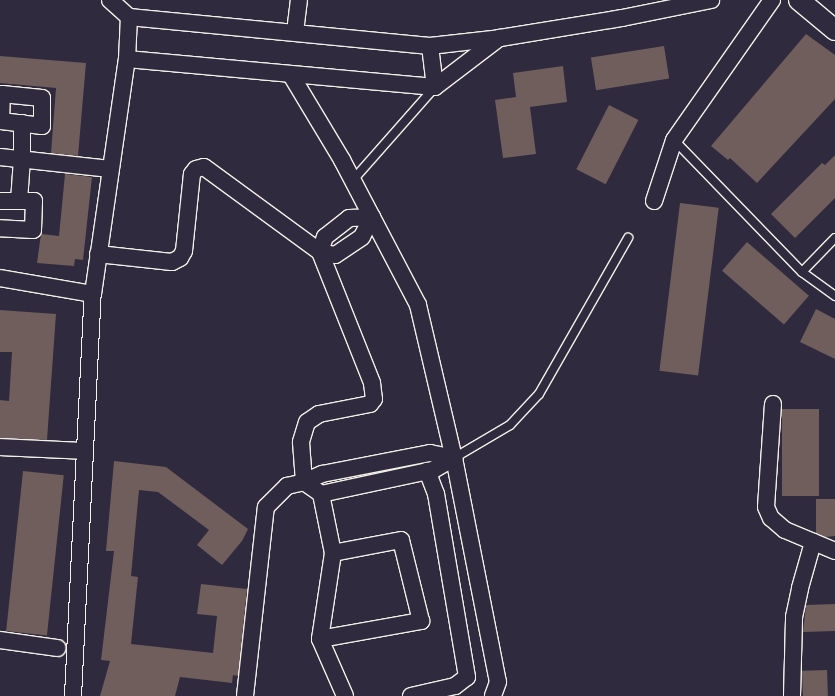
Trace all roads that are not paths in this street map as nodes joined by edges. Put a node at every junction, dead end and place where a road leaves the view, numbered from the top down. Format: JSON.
{"nodes":[{"id":1,"x":110,"y":0,"type":"edge"},
{"id":2,"x":299,"y":0,"type":"edge"},
{"id":3,"x":711,"y":0,"type":"edge"},
{"id":4,"x":772,"y":0,"type":"edge"},
{"id":5,"x":799,"y":0,"type":"edge"},
{"id":6,"x":129,"y":17,"type":"junction"},
{"id":7,"x":835,"y":30,"type":"edge"},
{"id":8,"x":294,"y":32,"type":"junction"},
{"id":9,"x":500,"y":38,"type":"junction"},
{"id":10,"x":430,"y":46,"type":"junction"},
{"id":11,"x":127,"y":59,"type":"junction"},
{"id":12,"x":291,"y":75,"type":"junction"},
{"id":13,"x":435,"y":87,"type":"junction"},
{"id":14,"x":22,"y":123,"type":"dead end"},
{"id":15,"x":674,"y":140,"type":"junction"},
{"id":16,"x":0,"y":157,"type":"edge"},
{"id":17,"x":22,"y":159,"type":"junction"},
{"id":18,"x":110,"y":169,"type":"junction"},
{"id":19,"x":353,"y":180,"type":"junction"},
{"id":20,"x":0,"y":201,"type":"edge"},
{"id":21,"x":19,"y":201,"type":"junction"},
{"id":22,"x":654,"y":201,"type":"dead end"},
{"id":23,"x":372,"y":217,"type":"junction"},
{"id":24,"x":0,"y":228,"type":"edge"},
{"id":25,"x":628,"y":238,"type":"dead end"},
{"id":26,"x":835,"y":238,"type":"edge"},
{"id":27,"x":320,"y":252,"type":"junction"},
{"id":28,"x":98,"y":254,"type":"junction"},
{"id":29,"x":802,"y":272,"type":"junction"},
{"id":30,"x":0,"y":278,"type":"edge"},
{"id":31,"x":93,"y":294,"type":"junction"},
{"id":32,"x":835,"y":296,"type":"edge"},
{"id":33,"x":773,"y":404,"type":"dead end"},
{"id":34,"x":0,"y":447,"type":"edge"},
{"id":35,"x":86,"y":451,"type":"junction"},
{"id":36,"x":454,"y":458,"type":"junction"},
{"id":37,"x":427,"y":471,"type":"junction"},
{"id":38,"x":304,"y":482,"type":"junction"},
{"id":39,"x":321,"y":494,"type":"junction"},
{"id":40,"x":813,"y":542,"type":"junction"},
{"id":41,"x":835,"y":551,"type":"edge"},
{"id":42,"x":333,"y":553,"type":"junction"},
{"id":43,"x":320,"y":639,"type":"junction"},
{"id":44,"x":0,"y":640,"type":"edge"},
{"id":45,"x":57,"y":648,"type":"dead end"},
{"id":46,"x":73,"y":696,"type":"edge"},
{"id":47,"x":245,"y":696,"type":"edge"},
{"id":48,"x":345,"y":696,"type":"edge"},
{"id":49,"x":411,"y":696,"type":"edge"},
{"id":50,"x":492,"y":696,"type":"edge"},
{"id":51,"x":792,"y":696,"type":"edge"}],
"edges":[{"from":1,"to":6,"type":"street"},
{"from":2,"to":8,"type":"street"},
{"from":3,"to":9,"type":"street"},
{"from":4,"to":15,"type":"street"},
{"from":5,"to":7,"type":"street"},
{"from":6,"to":8,"type":"street"},
{"from":6,"to":11,"type":"street"},
{"from":8,"to":10,"type":"street"},
{"from":9,"to":10,"type":"street"},
{"from":9,"to":13,"type":"street"},
{"from":10,"to":13,"type":"street"},
{"from":11,"to":12,"type":"street"},
{"from":11,"to":18,"type":"street"},
{"from":12,"to":13,"type":"street"},
{"from":12,"to":19,"type":"street"},
{"from":13,"to":19,"type":"lane"},
{"from":14,"to":17,"type":"street"},
{"from":15,"to":22,"type":"street"},
{"from":15,"to":29,"type":"lane"},
{"from":16,"to":17,"type":"street"},
{"from":17,"to":18,"type":"street"},
{"from":17,"to":21,"type":"street"},
{"from":18,"to":28,"type":"street"},
{"from":19,"to":23,"type":"street"},
{"from":20,"to":21,"type":"street"},
{"from":21,"to":24,"type":"street"},
{"from":23,"to":27,"type":"street"},
{"from":23,"to":27,"type":"street"},
{"from":23,"to":36,"type":"street"},
{"from":25,"to":36,"type":"lane"},
{"from":26,"to":29,"type":"lane"},
{"from":27,"to":28,"type":"street"},
{"from":27,"to":38,"type":"street"},
{"from":28,"to":31,"type":"street"},
{"from":29,"to":32,"type":"lane"},
{"from":30,"to":31,"type":"street"},
{"from":31,"to":35,"type":"street"},
{"from":33,"to":40,"type":"street"},
{"from":34,"to":35,"type":"street"},
{"from":35,"to":46,"type":"street"},
{"from":36,"to":37,"type":"street"},
{"from":36,"to":38,"type":"street"},
{"from":36,"to":50,"type":"street"},
{"from":37,"to":39,"type":"street"},
{"from":37,"to":49,"type":"street"},
{"from":38,"to":39,"type":"street"},
{"from":38,"to":47,"type":"street"},
{"from":39,"to":42,"type":"street"},
{"from":40,"to":41,"type":"street"},
{"from":40,"to":51,"type":"street"},
{"from":42,"to":43,"type":"street"},
{"from":42,"to":43,"type":"street"},
{"from":43,"to":48,"type":"street"},
{"from":44,"to":45,"type":"street"}]}
